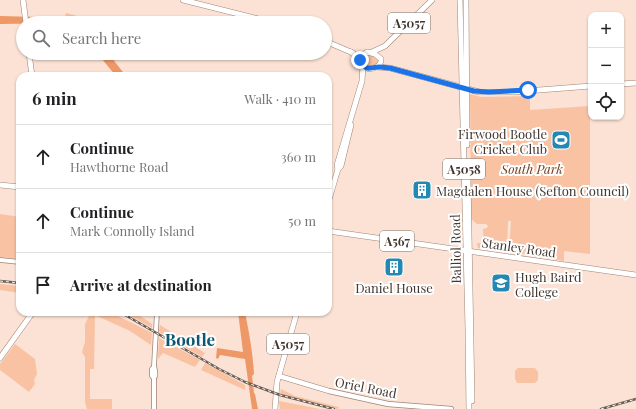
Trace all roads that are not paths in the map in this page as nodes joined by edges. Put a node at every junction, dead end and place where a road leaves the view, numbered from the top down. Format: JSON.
{"nodes":[{"id":1,"x":23,"y":0,"type":"edge"},
{"id":2,"x":183,"y":0,"type":"edge"},
{"id":3,"x":432,"y":0,"type":"edge"},
{"id":4,"x":460,"y":0,"type":"edge"},
{"id":5,"x":466,"y":0,"type":"edge"},
{"id":6,"x":25,"y":16,"type":"edge"},
{"id":7,"x":246,"y":16,"type":"edge"},
{"id":8,"x":332,"y":44,"type":"edge"},
{"id":9,"x":385,"y":46,"type":"junction"},
{"id":10,"x":351,"y":52,"type":"junction"},
{"id":11,"x":372,"y":52,"type":"junction"},
{"id":12,"x":363,"y":56,"type":"junction"},
{"id":13,"x":381,"y":59,"type":"junction"},
{"id":14,"x":30,"y":60,"type":"edge"},
{"id":15,"x":362,"y":64,"type":"junction"},
{"id":16,"x":377,"y":67,"type":"junction"},
{"id":17,"x":390,"y":68,"type":"junction"},
{"id":18,"x":371,"y":69,"type":"junction"},
{"id":19,"x":31,"y":72,"type":"edge"},
{"id":20,"x":362,"y":81,"type":"junction"},
{"id":21,"x":636,"y":83,"type":"edge"},
{"id":22,"x":624,"y":84,"type":"edge"},
{"id":23,"x":588,"y":86,"type":"edge"},
{"id":24,"x":464,"y":89,"type":"junction"},
{"id":25,"x":0,"y":185,"type":"edge"},
{"id":26,"x":16,"y":187,"type":"edge"},
{"id":27,"x":332,"y":189,"type":"edge"},
{"id":28,"x":332,"y":232,"type":"edge"},
{"id":29,"x":468,"y":251,"type":"junction"},
{"id":30,"x":0,"y":260,"type":"edge"},
{"id":31,"x":16,"y":262,"type":"edge"},
{"id":32,"x":636,"y":275,"type":"edge"},
{"id":33,"x":31,"y":316,"type":"edge"},
{"id":34,"x":156,"y":316,"type":"edge"},
{"id":35,"x":296,"y":316,"type":"edge"},
{"id":36,"x":0,"y":358,"type":"edge"},
{"id":37,"x":279,"y":376,"type":"junction"},
{"id":38,"x":154,"y":409,"type":"edge"},
{"id":39,"x":275,"y":409,"type":"edge"},
{"id":40,"x":451,"y":409,"type":"edge"},
{"id":41,"x":469,"y":409,"type":"edge"},
{"id":42,"x":472,"y":409,"type":"edge"}],
"edges":[{"from":1,"to":6,"type":"main road"},
{"from":2,"to":7,"type":"main road"},
{"from":3,"to":9,"type":"main road","number":"A5057"},
{"from":4,"to":24,"type":"main road","number":"A5058"},
{"from":5,"to":24,"type":"main road","number":"A5058"},
{"from":8,"to":10,"type":"main road"},
{"from":9,"to":11,"type":"main road","number":"A5057"},
{"from":9,"to":13,"type":"main road","number":"A5057"},
{"from":10,"to":12,"type":"main road"},
{"from":10,"to":15,"type":"main road"},
{"from":11,"to":12,"type":"main road"},
{"from":11,"to":13,"type":"main road"},
{"from":12,"to":15,"type":"main road"},
{"from":13,"to":16,"type":"main road"},
{"from":13,"to":17,"type":"main road"},
{"from":14,"to":19,"type":"main road"},
{"from":15,"to":18,"type":"main road"},
{"from":15,"to":20,"type":"main road"},
{"from":16,"to":17,"type":"main road"},
{"from":16,"to":18,"type":"main road"},
{"from":17,"to":24,"type":"main road"},
{"from":18,"to":20,"type":"main road"},
{"from":20,"to":27,"type":"main road"},
{"from":21,"to":22,"type":"main road"},
{"from":23,"to":24,"type":"main road"},
{"from":24,"to":29,"type":"main road","name":"Balliol Road","number":"A5058"},
{"from":25,"to":26,"type":"main road"},
{"from":28,"to":29,"type":"main road","name":"Stanley Road","number":"A567"},
{"from":29,"to":32,"type":"main road","name":"Stanley Road","number":"A567"},
{"from":29,"to":41,"type":"main road","name":"Balliol Road","number":"A5058"},
{"from":29,"to":42,"type":"main road","name":"Balliol Road","number":"A5058"},
{"from":30,"to":31,"type":"street"},
{"from":33,"to":36,"type":"main road"},
{"from":34,"to":38,"type":"street"},
{"from":35,"to":37,"type":"main road","number":"A5057"},
{"from":37,"to":39,"type":"main road","number":"A5057"},
{"from":37,"to":40,"type":"main road","name":"Oriel Road"}]}
